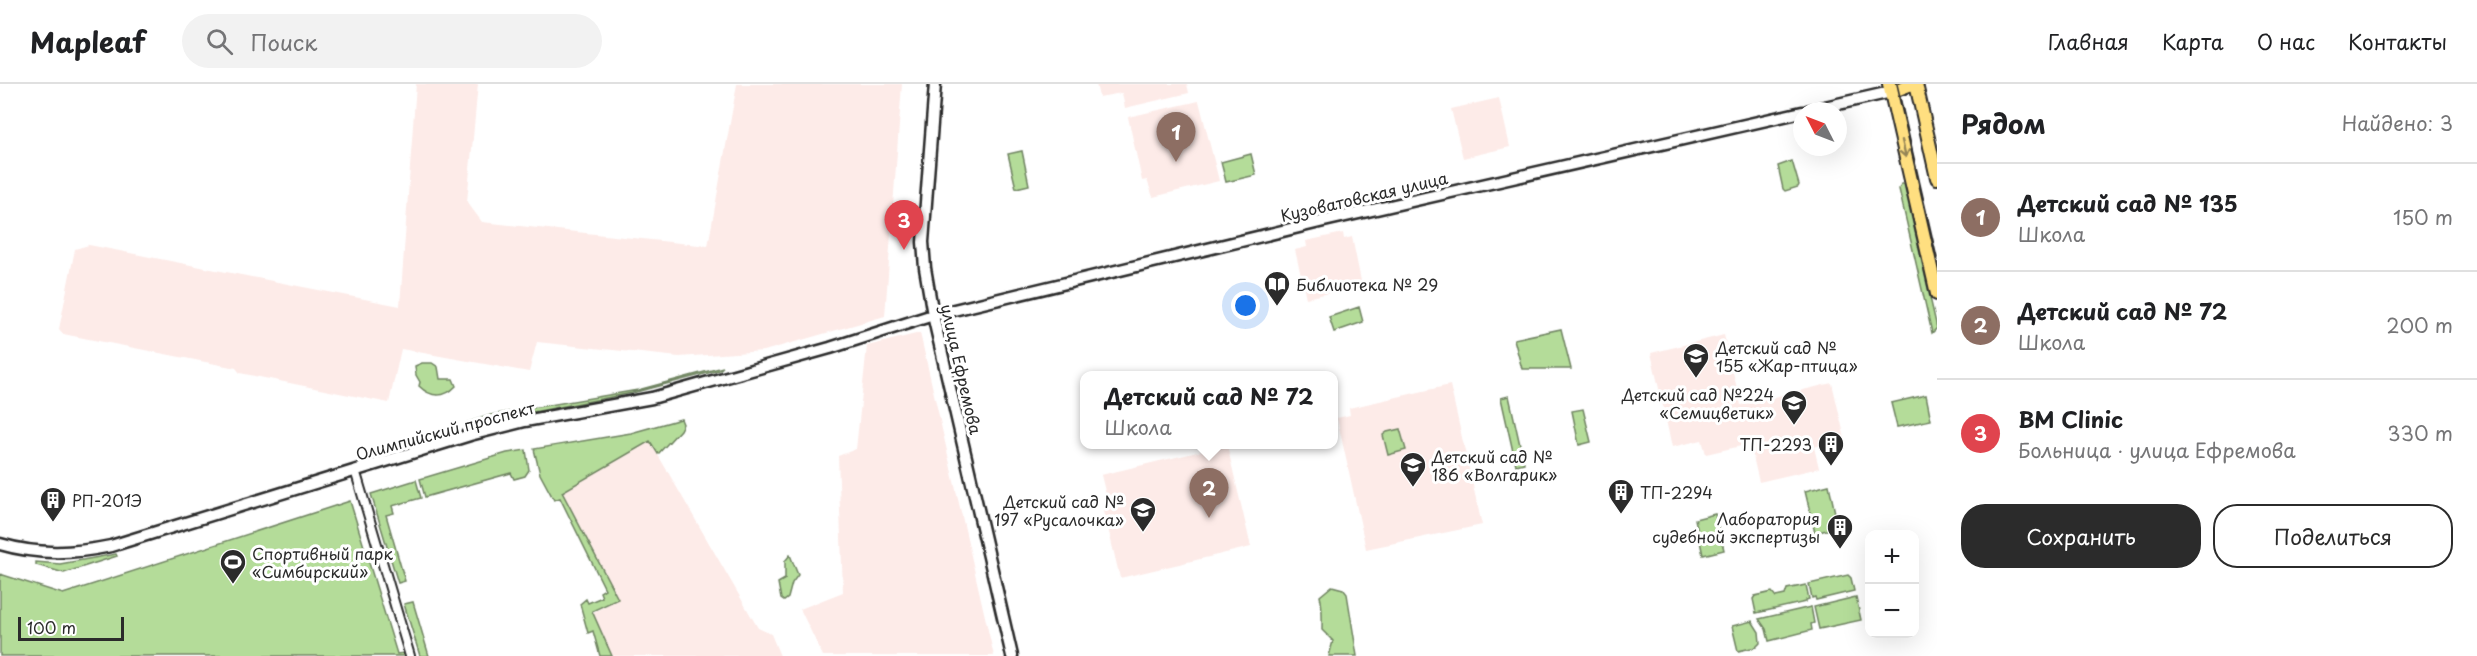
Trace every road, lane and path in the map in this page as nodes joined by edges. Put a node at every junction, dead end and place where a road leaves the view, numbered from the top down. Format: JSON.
{"nodes":[{"id":1,"x":935,"y":84,"type":"edge"},
{"id":2,"x":1914,"y":84,"type":"edge"},
{"id":3,"x":1890,"y":88,"type":"edge"},
{"id":4,"x":1839,"y":102,"type":"edge"},
{"id":5,"x":1793,"y":114,"type":"edge"},
{"id":6,"x":1937,"y":178,"type":"edge"},
{"id":7,"x":1937,"y":294,"type":"edge"},
{"id":8,"x":933,"y":315,"type":"junction"},
{"id":9,"x":355,"y":470,"type":"junction"},
{"id":10,"x":0,"y":544,"type":"edge"},
{"id":11,"x":410,"y":656,"type":"edge"},
{"id":12,"x":1012,"y":656,"type":"edge"}],
"edges":[{"from":1,"to":8,"type":"street","name":"улица Ефремова"},
{"from":2,"to":3,"type":"main road"},
{"from":2,"to":6,"type":"main road"},
{"from":3,"to":4,"type":"street"},
{"from":3,"to":7,"type":"main road","one_way":true},
{"from":5,"to":8,"type":"street","name":"Кузоватовская улица"},
{"from":8,"to":9,"type":"street","name":"Олимпийский проспект"},
{"from":8,"to":12,"type":"street","name":"улица Ефремова"},
{"from":9,"to":10,"type":"street","name":"Олимпийский проспект"},
{"from":9,"to":11,"type":"street"}]}
